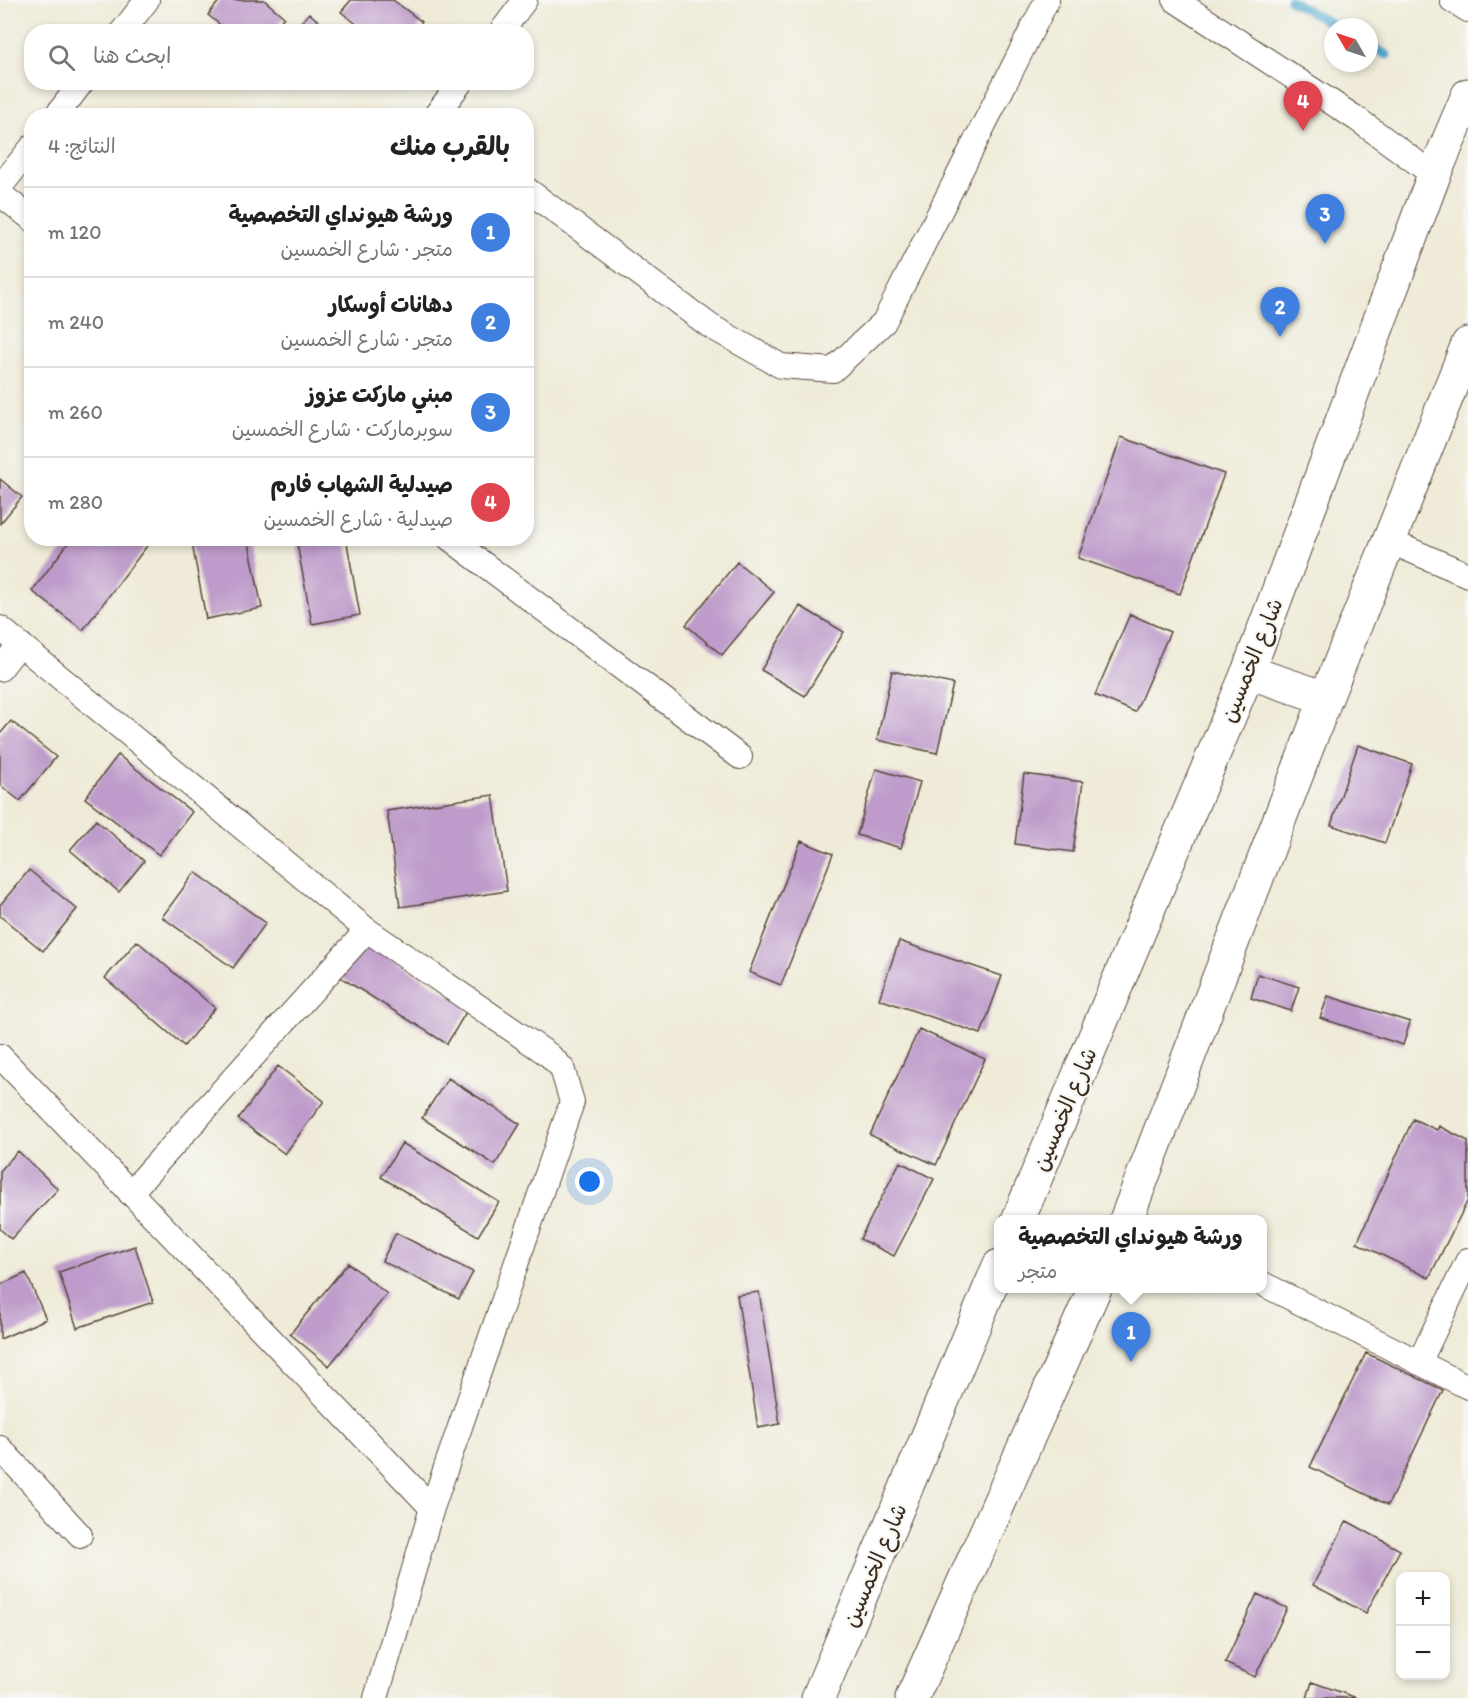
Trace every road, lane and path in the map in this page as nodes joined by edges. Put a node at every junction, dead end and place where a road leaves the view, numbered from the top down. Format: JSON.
{"nodes":[{"id":1,"x":147,"y":0,"type":"edge"},
{"id":2,"x":525,"y":0,"type":"edge"},
{"id":3,"x":1047,"y":0,"type":"edge"},
{"id":4,"x":1175,"y":0,"type":"edge"},
{"id":5,"x":1452,"y":0,"type":"edge"},
{"id":6,"x":1468,"y":10,"type":"edge"},
{"id":7,"x":128,"y":24,"type":"edge"},
{"id":8,"x":507,"y":24,"type":"edge"},
{"id":9,"x":76,"y":90,"type":"edge"},
{"id":10,"x":454,"y":90,"type":"edge"},
{"id":11,"x":1468,"y":95,"type":"edge"},
{"id":12,"x":62,"y":108,"type":"edge"},
{"id":13,"x":441,"y":108,"type":"edge"},
{"id":14,"x":24,"y":157,"type":"edge"},
{"id":15,"x":1434,"y":176,"type":"junction"},
{"id":16,"x":0,"y":187,"type":"edge"},
{"id":17,"x":0,"y":194,"type":"edge"},
{"id":18,"x":534,"y":195,"type":"edge"},
{"id":19,"x":24,"y":213,"type":"edge"},
{"id":20,"x":1468,"y":344,"type":"edge"},
{"id":21,"x":1389,"y":542,"type":"junction"},
{"id":22,"x":460,"y":546,"type":"edge"},
{"id":23,"x":1468,"y":575,"type":"edge"},
{"id":24,"x":0,"y":628,"type":"edge"},
{"id":25,"x":20,"y":644,"type":"junction"},
{"id":26,"x":0,"y":669,"type":"edge"},
{"id":27,"x":1248,"y":672,"type":"junction"},
{"id":28,"x":1326,"y":698,"type":"junction"},
{"id":29,"x":740,"y":757,"type":"dead end"},
{"id":30,"x":367,"y":930,"type":"junction"},
{"id":31,"x":0,"y":1056,"type":"edge"},
{"id":32,"x":130,"y":1193,"type":"junction"},
{"id":33,"x":1020,"y":1215,"type":"edge"},
{"id":34,"x":1131,"y":1215,"type":"edge"},
{"id":35,"x":1468,"y":1260,"type":"edge"},
{"id":36,"x":994,"y":1278,"type":"edge"},
{"id":37,"x":1267,"y":1286,"type":"edge"},
{"id":38,"x":1093,"y":1293,"type":"edge"},
{"id":39,"x":1419,"y":1362,"type":"junction"},
{"id":40,"x":1468,"y":1387,"type":"edge"},
{"id":41,"x":0,"y":1448,"type":"edge"},
{"id":42,"x":432,"y":1508,"type":"junction"},
{"id":43,"x":80,"y":1535,"type":"dead end"},
{"id":44,"x":375,"y":1698,"type":"edge"},
{"id":45,"x":818,"y":1698,"type":"edge"},
{"id":46,"x":912,"y":1698,"type":"edge"}],
"edges":[{"from":1,"to":7,"type":"street"},
{"from":2,"to":8,"type":"street"},
{"from":3,"to":18,"type":"street"},
{"from":4,"to":15,"type":"street"},
{"from":5,"to":6,"type":"street"},
{"from":9,"to":12,"type":"street"},
{"from":10,"to":13,"type":"street"},
{"from":11,"to":15,"type":"main road","name":"شارع الخمسين"},
{"from":14,"to":16,"type":"street"},
{"from":15,"to":27,"type":"main road","name":"شارع الخمسين"},
{"from":17,"to":19,"type":"street"},
{"from":20,"to":21,"type":"main road"},
{"from":21,"to":23,"type":"street"},
{"from":21,"to":28,"type":"main road"},
{"from":22,"to":29,"type":"street"},
{"from":24,"to":25,"type":"street"},
{"from":25,"to":26,"type":"street"},
{"from":25,"to":30,"type":"street"},
{"from":27,"to":28,"type":"main road"},
{"from":27,"to":33,"type":"main road","name":"شارع الخمسين"},
{"from":28,"to":34,"type":"main road"},
{"from":30,"to":32,"type":"street"},
{"from":30,"to":42,"type":"street"},
{"from":31,"to":32,"type":"street"},
{"from":32,"to":42,"type":"street"},
{"from":35,"to":39,"type":"street"},
{"from":36,"to":45,"type":"main road","name":"شارع الخمسين"},
{"from":37,"to":39,"type":"street"},
{"from":38,"to":46,"type":"main road"},
{"from":39,"to":40,"type":"street"},
{"from":41,"to":43,"type":"street"},
{"from":42,"to":44,"type":"street"}]}
